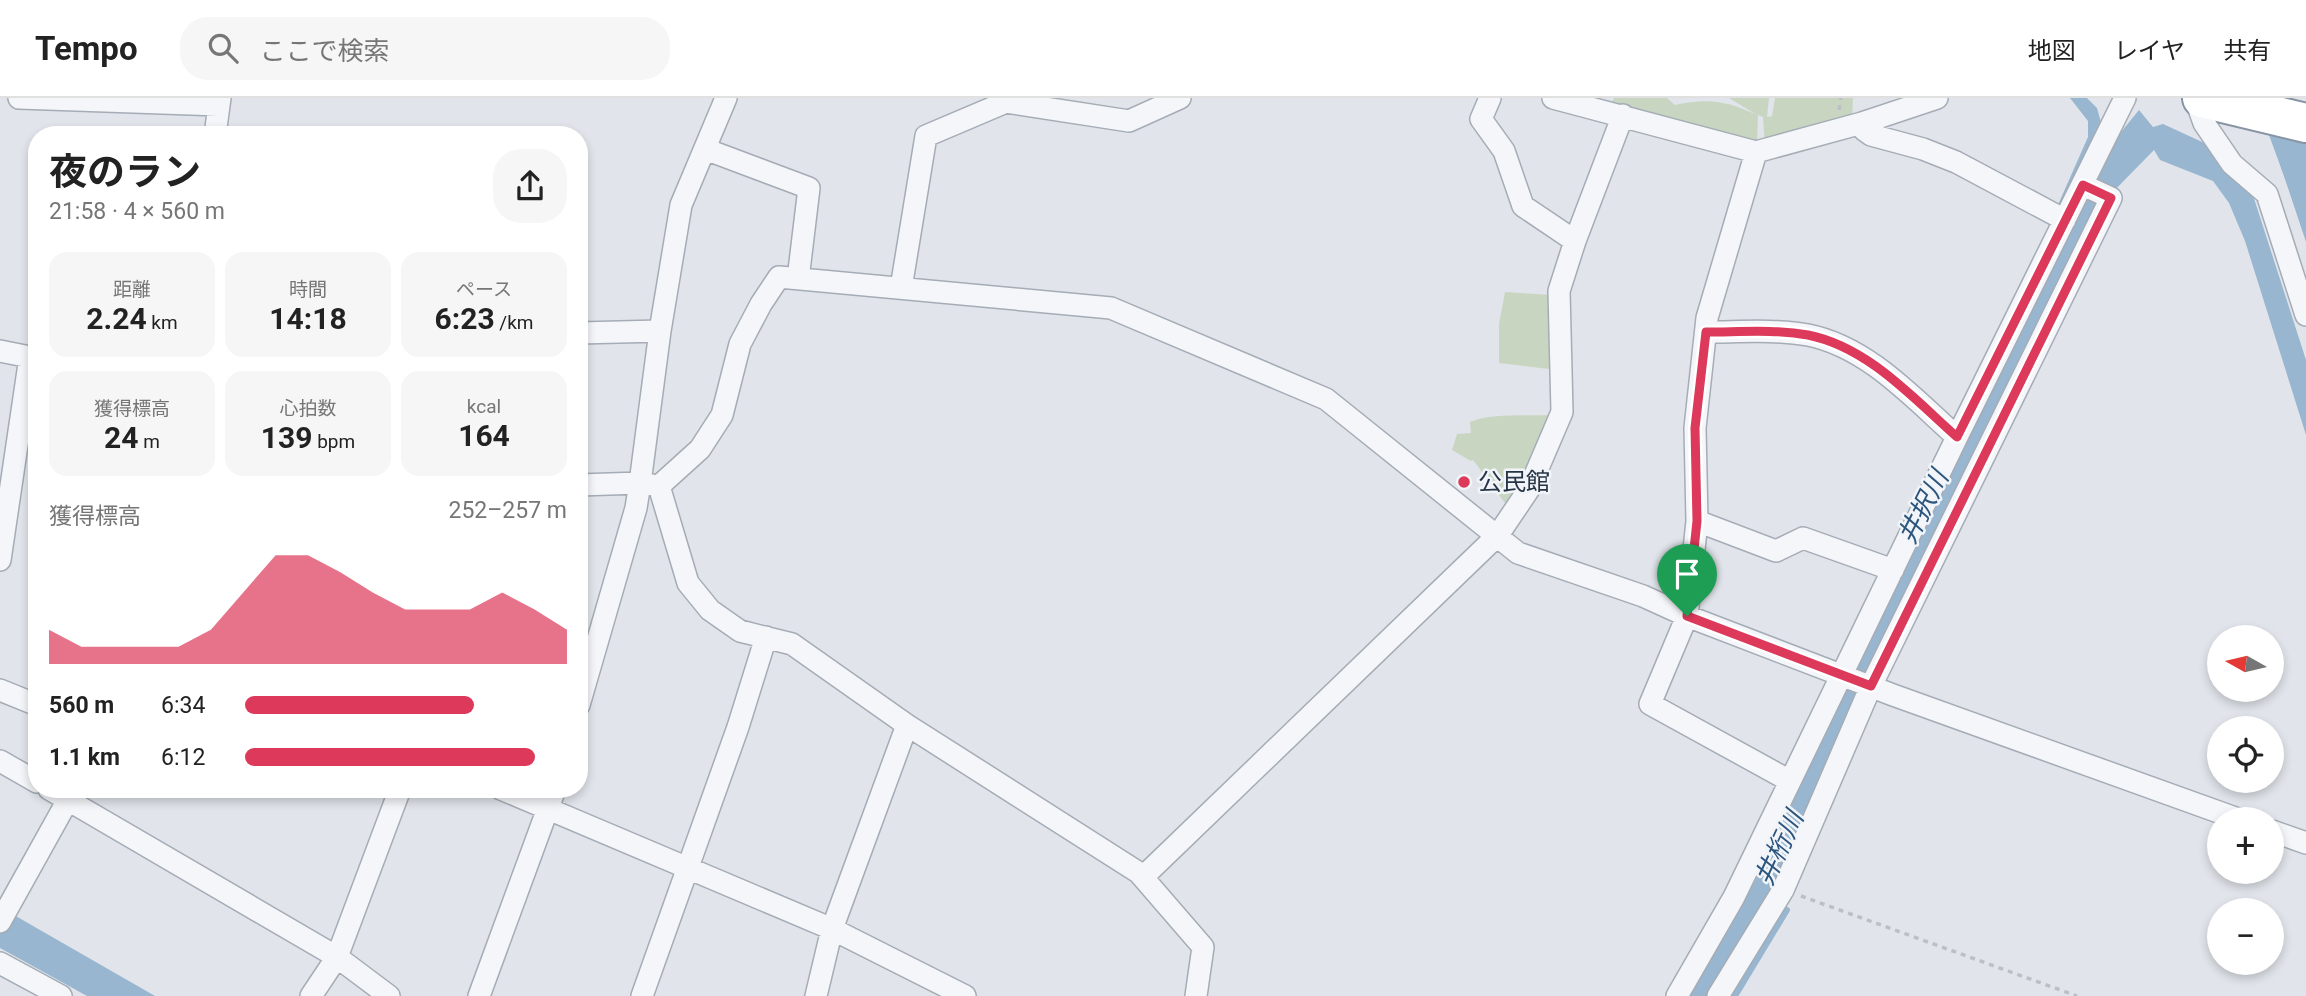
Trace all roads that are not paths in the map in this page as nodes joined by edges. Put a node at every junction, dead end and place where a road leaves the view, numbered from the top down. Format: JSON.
{"nodes":[{"id":1,"x":33,"y":98,"type":"edge"},
{"id":2,"x":726,"y":98,"type":"edge"},
{"id":3,"x":1180,"y":98,"type":"edge"},
{"id":4,"x":1490,"y":98,"type":"edge"},
{"id":5,"x":1553,"y":98,"type":"edge"},
{"id":6,"x":1937,"y":98,"type":"edge"},
{"id":7,"x":2125,"y":98,"type":"edge"},
{"id":8,"x":2201,"y":99,"type":"edge"},
{"id":9,"x":220,"y":101,"type":"edge"},
{"id":10,"x":1623,"y":115,"type":"junction"},
{"id":11,"x":1862,"y":123,"type":"junction"},
{"id":12,"x":2306,"y":123,"type":"edge"},
{"id":13,"x":216,"y":126,"type":"edge"},
{"id":14,"x":705,"y":149,"type":"junction"},
{"id":15,"x":1756,"y":152,"type":"junction"},
{"id":16,"x":2083,"y":185,"type":"junction"},
{"id":17,"x":2059,"y":217,"type":"junction"},
{"id":18,"x":1575,"y":241,"type":"junction"},
{"id":19,"x":798,"y":279,"type":"junction"},
{"id":20,"x":901,"y":288,"type":"junction"},
{"id":21,"x":2306,"y":315,"type":"edge"},
{"id":22,"x":660,"y":331,"type":"junction"},
{"id":23,"x":1706,"y":332,"type":"junction"},
{"id":24,"x":588,"y":333,"type":"edge"},
{"id":25,"x":0,"y":351,"type":"edge"},
{"id":26,"x":28,"y":357,"type":"edge"},
{"id":27,"x":28,"y":371,"type":"edge"},
{"id":28,"x":1957,"y":437,"type":"junction"},
{"id":29,"x":588,"y":485,"type":"edge"},
{"id":30,"x":649,"y":485,"type":"junction"},
{"id":31,"x":1697,"y":521,"type":"junction"},
{"id":32,"x":1498,"y":535,"type":"junction"},
{"id":33,"x":0,"y":560,"type":"edge"},
{"id":34,"x":1894,"y":570,"type":"junction"},
{"id":35,"x":1687,"y":616,"type":"junction"},
{"id":36,"x":766,"y":637,"type":"junction"},
{"id":37,"x":588,"y":674,"type":"edge"},
{"id":38,"x":1842,"y":675,"type":"junction"},
{"id":39,"x":1871,"y":686,"type":"junction"},
{"id":40,"x":0,"y":690,"type":"edge"},
{"id":41,"x":28,"y":701,"type":"edge"},
{"id":42,"x":906,"y":725,"type":"junction"},
{"id":43,"x":0,"y":761,"type":"edge"},
{"id":44,"x":28,"y":777,"type":"edge"},
{"id":45,"x":1790,"y":781,"type":"junction"},
{"id":46,"x":69,"y":798,"type":"edge"},
{"id":47,"x":76,"y":798,"type":"edge"},
{"id":48,"x":397,"y":798,"type":"edge"},
{"id":49,"x":522,"y":798,"type":"edge"},
{"id":50,"x":552,"y":798,"type":"edge"},
{"id":51,"x":2207,"y":808,"type":"edge"},
{"id":52,"x":549,"y":810,"type":"junction"},
{"id":53,"x":2284,"y":835,"type":"edge"},
{"id":54,"x":2306,"y":843,"type":"edge"},
{"id":55,"x":687,"y":868,"type":"junction"},
{"id":56,"x":1139,"y":873,"type":"junction"},
{"id":57,"x":0,"y":922,"type":"edge"},
{"id":58,"x":832,"y":929,"type":"junction"},
{"id":59,"x":337,"y":957,"type":"junction"},
{"id":60,"x":0,"y":963,"type":"edge"},
{"id":61,"x":61,"y":996,"type":"edge"},
{"id":62,"x":312,"y":996,"type":"edge"},
{"id":63,"x":388,"y":996,"type":"edge"},
{"id":64,"x":479,"y":996,"type":"edge"},
{"id":65,"x":642,"y":996,"type":"edge"},
{"id":66,"x":816,"y":996,"type":"edge"},
{"id":67,"x":965,"y":996,"type":"edge"},
{"id":68,"x":1196,"y":996,"type":"edge"},
{"id":69,"x":1677,"y":996,"type":"edge"},
{"id":70,"x":1718,"y":996,"type":"edge"}],
"edges":[{"from":1,"to":9,"type":"street"},
{"from":2,"to":14,"type":"street"},
{"from":3,"to":20,"type":"street"},
{"from":4,"to":18,"type":"street"},
{"from":5,"to":10,"type":"street"},
{"from":6,"to":11,"type":"street"},
{"from":7,"to":16,"type":"street"},
{"from":8,"to":12,"type":"highway"},
{"from":8,"to":21,"type":"street"},
{"from":9,"to":13,"type":"street"},
{"from":10,"to":15,"type":"street"},
{"from":10,"to":18,"type":"street"},
{"from":11,"to":15,"type":"street"},
{"from":11,"to":17,"type":"street"},
{"from":14,"to":19,"type":"street"},
{"from":14,"to":22,"type":"street"},
{"from":15,"to":23,"type":"street"},
{"from":16,"to":17,"type":"street"},
{"from":16,"to":39,"type":"street"},
{"from":17,"to":28,"type":"street"},
{"from":18,"to":32,"type":"street"},
{"from":19,"to":20,"type":"street"},
{"from":19,"to":30,"type":"street"},
{"from":20,"to":32,"type":"street"},
{"from":22,"to":24,"type":"street"},
{"from":22,"to":30,"type":"street"},
{"from":23,"to":28,"type":"street"},
{"from":23,"to":31,"type":"street"},
{"from":25,"to":26,"type":"street"},
{"from":27,"to":33,"type":"street"},
{"from":28,"to":34,"type":"street"},
{"from":29,"to":30,"type":"street"},
{"from":30,"to":36,"type":"street"},
{"from":30,"to":37,"type":"street"},
{"from":31,"to":34,"type":"street"},
{"from":31,"to":35,"type":"street"},
{"from":32,"to":35,"type":"street"},
{"from":32,"to":56,"type":"street"},
{"from":34,"to":38,"type":"street"},
{"from":35,"to":38,"type":"street"},
{"from":35,"to":45,"type":"street"},
{"from":36,"to":42,"type":"street"},
{"from":36,"to":55,"type":"street"},
{"from":38,"to":39,"type":"street"},
{"from":38,"to":45,"type":"street"},
{"from":39,"to":51,"type":"street"},
{"from":39,"to":70,"type":"street"},
{"from":40,"to":41,"type":"street"},
{"from":42,"to":56,"type":"street"},
{"from":42,"to":58,"type":"street"},
{"from":43,"to":44,"type":"street"},
{"from":45,"to":69,"type":"street"},
{"from":46,"to":57,"type":"street"},
{"from":47,"to":59,"type":"street"},
{"from":48,"to":59,"type":"street"},
{"from":49,"to":52,"type":"street"},
{"from":50,"to":52,"type":"street"},
{"from":52,"to":55,"type":"street"},
{"from":52,"to":64,"type":"street"},
{"from":53,"to":54,"type":"street"},
{"from":55,"to":58,"type":"street"},
{"from":55,"to":65,"type":"street"},
{"from":56,"to":68,"type":"street"},
{"from":58,"to":66,"type":"street"},
{"from":58,"to":67,"type":"street"},
{"from":59,"to":62,"type":"street"},
{"from":59,"to":63,"type":"street"},
{"from":60,"to":61,"type":"street"}]}
